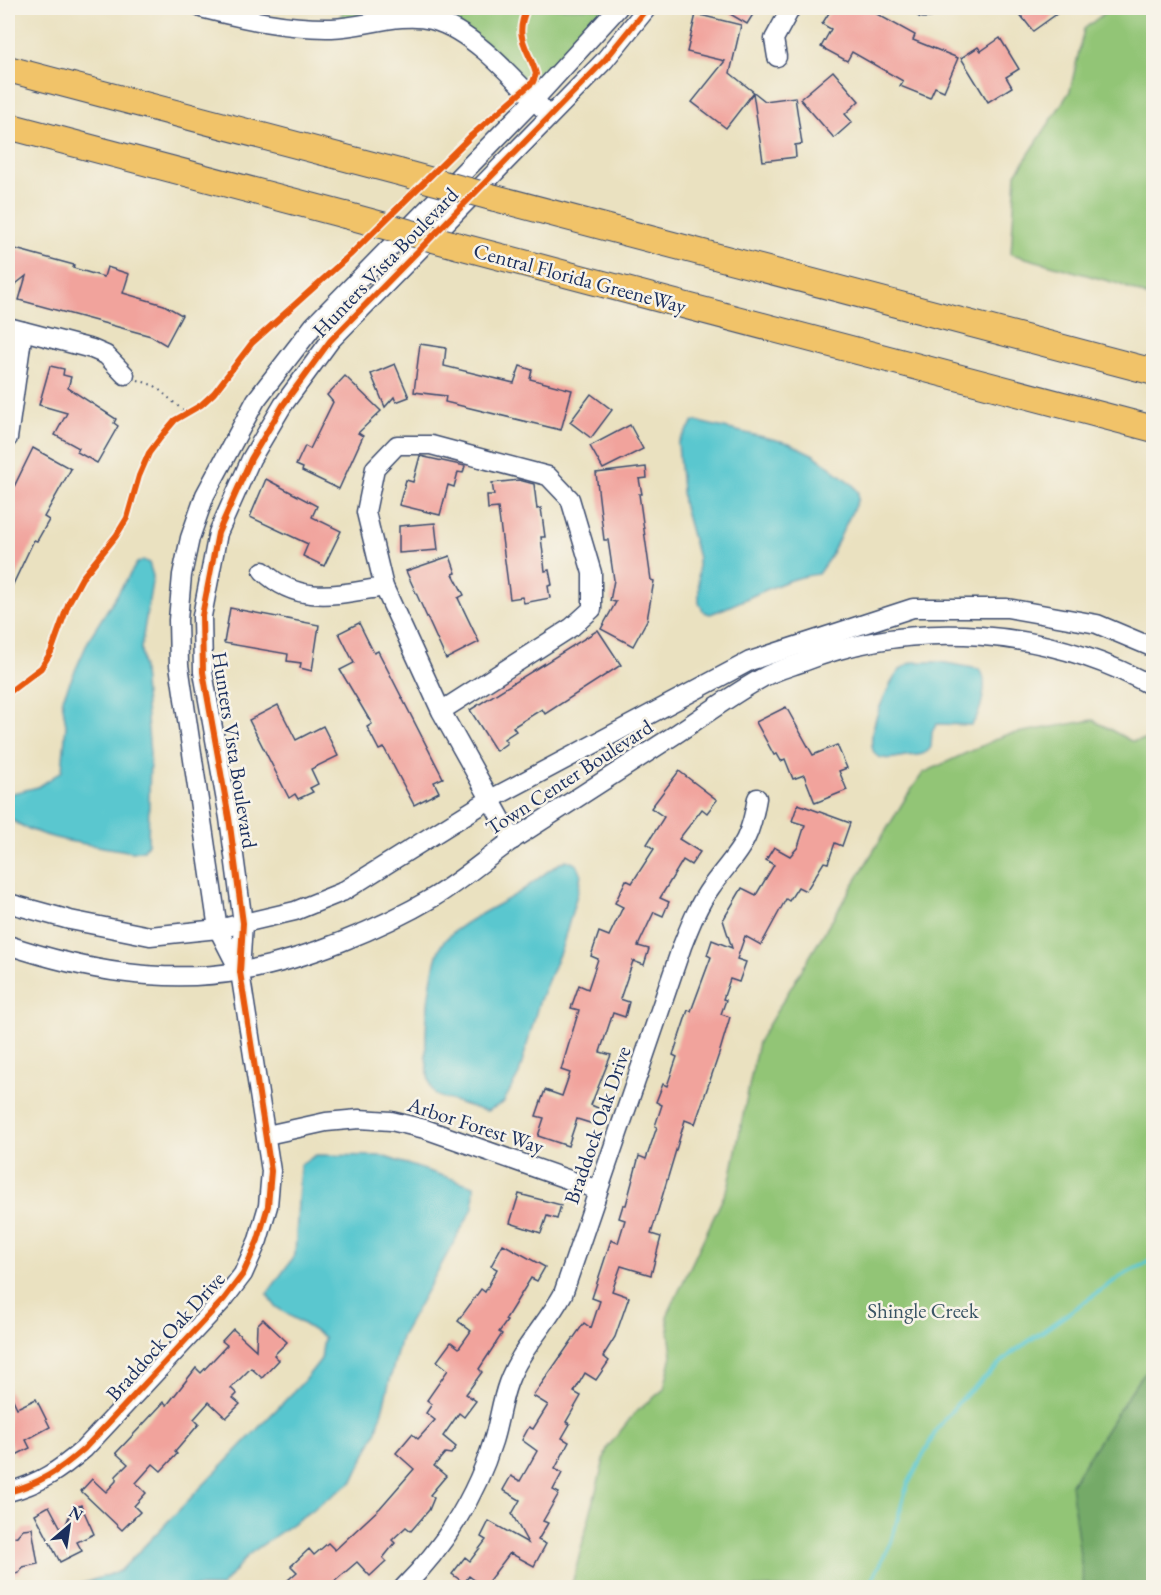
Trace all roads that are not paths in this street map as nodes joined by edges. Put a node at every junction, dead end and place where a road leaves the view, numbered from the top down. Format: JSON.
{"nodes":[{"id":1,"x":201,"y":8,"type":"edge"},
{"id":2,"x":618,"y":8,"type":"edge"},
{"id":3,"x":647,"y":8,"type":"edge"},
{"id":4,"x":791,"y":8,"type":"edge"},
{"id":5,"x":923,"y":8,"type":"edge"},
{"id":6,"x":929,"y":8,"type":"edge"},
{"id":7,"x":240,"y":12,"type":"edge"},
{"id":8,"x":777,"y":57,"type":"dead end"},
{"id":9,"x":8,"y":69,"type":"edge"},
{"id":10,"x":534,"y":100,"type":"junction"},
{"id":11,"x":549,"y":116,"type":"junction"},
{"id":12,"x":8,"y":126,"type":"edge"},
{"id":13,"x":15,"y":329,"type":"edge"},
{"id":14,"x":1154,"y":372,"type":"edge"},
{"id":15,"x":124,"y":375,"type":"road end"},
{"id":16,"x":1154,"y":429,"type":"edge"},
{"id":17,"x":8,"y":438,"type":"edge"},
{"id":18,"x":263,"y":571,"type":"dead end"},
{"id":19,"x":384,"y":587,"type":"junction"},
{"id":20,"x":1154,"y":648,"type":"edge"},
{"id":21,"x":1154,"y":687,"type":"edge"},
{"id":22,"x":441,"y":711,"type":"junction"},
{"id":23,"x":757,"y":798,"type":"dead end"},
{"id":24,"x":489,"y":800,"type":"junction"},
{"id":25,"x":513,"y":840,"type":"junction"},
{"id":26,"x":8,"y":903,"type":"edge"},
{"id":27,"x":243,"y":923,"type":"junction"},
{"id":28,"x":219,"y":929,"type":"junction"},
{"id":29,"x":8,"y":945,"type":"edge"},
{"id":30,"x":240,"y":972,"type":"junction"},
{"id":31,"x":267,"y":1135,"type":"junction"},
{"id":32,"x":598,"y":1190,"type":"junction"},
{"id":33,"x":8,"y":1492,"type":"edge"},
{"id":34,"x":402,"y":1587,"type":"edge"}],
"edges":[{"from":1,"to":7,"type":"street"},
{"from":2,"to":10,"type":"street","name":"Hunters Vista Boulevard"},
{"from":3,"to":11,"type":"street","name":"Hunters Vista Boulevard"},
{"from":4,"to":8,"type":"street"},
{"from":5,"to":6,"type":"street"},
{"from":7,"to":10,"type":"street"},
{"from":9,"to":14,"type":"highway","bridge":true},
{"from":10,"to":11,"type":"street"},
{"from":10,"to":28,"type":"street","name":"Hunters Vista Boulevard"},
{"from":11,"to":27,"type":"street","name":"Hunters Vista Boulevard"},
{"from":12,"to":16,"type":"highway","name":"Central Florida GreeneWay","bridge":true},
{"from":13,"to":15,"type":"street"},
{"from":13,"to":17,"type":"street"},
{"from":18,"to":19,"type":"street"},
{"from":19,"to":22,"type":"street"},
{"from":19,"to":22,"type":"street"},
{"from":20,"to":24,"type":"street","name":"Town Center Boulevard"},
{"from":21,"to":25,"type":"street","name":"Town Center Boulevard"},
{"from":22,"to":24,"type":"street"},
{"from":23,"to":32,"type":"street","name":"Braddock Oak Drive"},
{"from":24,"to":25,"type":"street"},
{"from":24,"to":27,"type":"street","name":"Town Center Boulevard"},
{"from":25,"to":30,"type":"street","name":"Town Center Boulevard"},
{"from":26,"to":28,"type":"street","name":"Town Center Boulevard"},
{"from":27,"to":28,"type":"street","name":"Town Center Boulevard"},
{"from":27,"to":30,"type":"street","name":"Hunters Vista Boulevard"},
{"from":28,"to":30,"type":"street","name":"Hunters Vista Boulevard"},
{"from":29,"to":30,"type":"street","name":"Town Center Boulevard"},
{"from":30,"to":31,"type":"street","name":"Braddock Oak Drive"},
{"from":31,"to":32,"type":"street","name":"Arbor Forest Way"},
{"from":31,"to":33,"type":"street","name":"Braddock Oak Drive"},
{"from":32,"to":34,"type":"street","name":"Braddock Oak Drive"}]}
